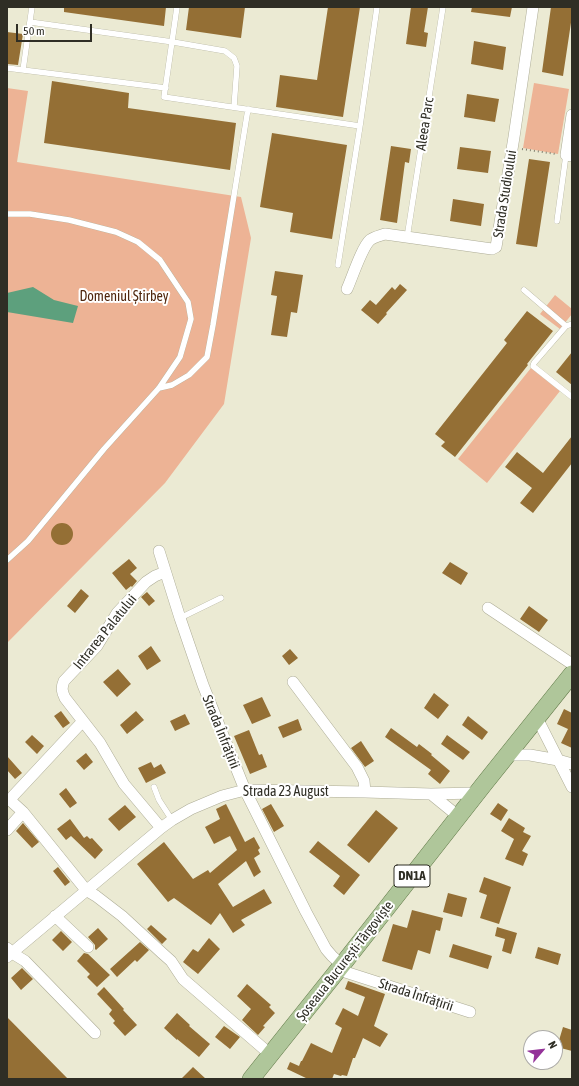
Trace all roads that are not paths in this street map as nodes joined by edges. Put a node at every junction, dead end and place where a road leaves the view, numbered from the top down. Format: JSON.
{"nodes":[{"id":1,"x":32,"y":7,"type":"edge"},
{"id":2,"x":178,"y":7,"type":"edge"},
{"id":3,"x":377,"y":7,"type":"edge"},
{"id":4,"x":533,"y":7,"type":"edge"},
{"id":5,"x":444,"y":8,"type":"edge"},
{"id":6,"x":30,"y":22,"type":"junction"},
{"id":7,"x":172,"y":42,"type":"junction"},
{"id":8,"x":7,"y":68,"type":"edge"},
{"id":9,"x":23,"y":70,"type":"junction"},
{"id":10,"x":166,"y":88,"type":"junction"},
{"id":11,"x":234,"y":107,"type":"junction"},
{"id":12,"x":248,"y":109,"type":"junction"},
{"id":13,"x":572,"y":115,"type":"edge"},
{"id":14,"x":360,"y":126,"type":"junction"},
{"id":15,"x":569,"y":155,"type":"edge"},
{"id":16,"x":7,"y":214,"type":"edge"},
{"id":17,"x":557,"y":221,"type":"dead end"},
{"id":18,"x":407,"y":238,"type":"junction"},
{"id":19,"x":338,"y":265,"type":"dead end"},
{"id":20,"x":347,"y":289,"type":"dead end"},
{"id":21,"x":524,"y":290,"type":"dead end"},
{"id":22,"x":572,"y":324,"type":"edge"},
{"id":23,"x":566,"y":326,"type":"junction"},
{"id":24,"x":160,"y":388,"type":"junction"},
{"id":25,"x":572,"y":397,"type":"edge"},
{"id":26,"x":159,"y":551,"type":"dead end"},
{"id":27,"x":7,"y":560,"type":"edge"},
{"id":28,"x":165,"y":572,"type":"junction"},
{"id":29,"x":221,"y":598,"type":"dead end"},
{"id":30,"x":488,"y":608,"type":"dead end"},
{"id":31,"x":180,"y":618,"type":"junction"},
{"id":32,"x":572,"y":664,"type":"edge"},
{"id":33,"x":572,"y":674,"type":"edge"},
{"id":34,"x":293,"y":682,"type":"dead end"},
{"id":35,"x":537,"y":718,"type":"junction"},
{"id":36,"x":83,"y":721,"type":"junction"},
{"id":37,"x":506,"y":755,"type":"junction"},
{"id":38,"x":558,"y":760,"type":"junction"},
{"id":39,"x":572,"y":764,"type":"edge"},
{"id":40,"x":572,"y":786,"type":"edge"},
{"id":41,"x":154,"y":787,"type":"dead end"},
{"id":42,"x":245,"y":790,"type":"junction"},
{"id":43,"x":366,"y":792,"type":"junction"},
{"id":44,"x":476,"y":793,"type":"junction"},
{"id":45,"x":431,"y":794,"type":"junction"},
{"id":46,"x":10,"y":802,"type":"edge"},
{"id":47,"x":22,"y":812,"type":"junction"},
{"id":48,"x":458,"y":816,"type":"junction"},
{"id":49,"x":172,"y":820,"type":"junction"},
{"id":50,"x":161,"y":828,"type":"junction"},
{"id":51,"x":7,"y":830,"type":"edge"},
{"id":52,"x":86,"y":890,"type":"junction"},
{"id":53,"x":55,"y":916,"type":"junction"},
{"id":54,"x":88,"y":947,"type":"dead end"},
{"id":55,"x":9,"y":953,"type":"edge"},
{"id":56,"x":340,"y":968,"type":"junction"},
{"id":57,"x":470,"y":1012,"type":"dead end"},
{"id":58,"x":95,"y":1033,"type":"dead end"},
{"id":59,"x":271,"y":1055,"type":"junction"},
{"id":60,"x":251,"y":1079,"type":"edge"}],
"edges":[{"from":1,"to":6,"type":"lane"},
{"from":2,"to":7,"type":"lane"},
{"from":3,"to":14,"type":"lane"},
{"from":4,"to":18,"type":"street","name":"Strada Studioului"},
{"from":5,"to":18,"type":"lane","name":"Aleea Parc"},
{"from":6,"to":7,"type":"lane"},
{"from":6,"to":9,"type":"lane"},
{"from":7,"to":10,"type":"lane"},
{"from":7,"to":11,"type":"lane"},
{"from":8,"to":9,"type":"lane"},
{"from":9,"to":10,"type":"lane"},
{"from":10,"to":11,"type":"lane"},
{"from":11,"to":12,"type":"lane"},
{"from":12,"to":14,"type":"lane"},
{"from":12,"to":24,"type":"lane"},
{"from":13,"to":15,"type":"street"},
{"from":14,"to":19,"type":"lane"},
{"from":15,"to":17,"type":"lane"},
{"from":16,"to":24,"type":"lane"},
{"from":18,"to":20,"type":"street","name":"Strada Studioului"},
{"from":21,"to":23,"type":"lane"},
{"from":22,"to":23,"type":"lane"},
{"from":23,"to":25,"type":"lane"},
{"from":24,"to":27,"type":"lane"},
{"from":26,"to":28,"type":"street","name":"Strada Înfrățirii"},
{"from":28,"to":31,"type":"street","name":"Strada Înfrățirii"},
{"from":28,"to":36,"type":"street","name":"Intrarea Palatului"},
{"from":29,"to":31,"type":"lane"},
{"from":30,"to":32,"type":"street"},
{"from":31,"to":42,"type":"street","name":"Strada Înfrățirii"},
{"from":33,"to":35,"type":"main road","name":"Șoseaua București-Târgoviște","number":"DN1A"},
{"from":34,"to":43,"type":"street"},
{"from":35,"to":37,"type":"main road","name":"Șoseaua București-Târgoviște","number":"DN1A"},
{"from":35,"to":38,"type":"street"},
{"from":36,"to":46,"type":"street"},
{"from":36,"to":50,"type":"street","name":"Intrarea Palatului"},
{"from":37,"to":38,"type":"street"},
{"from":37,"to":44,"type":"main road","name":"Șoseaua București-Târgoviște","number":"DN1A"},
{"from":38,"to":39,"type":"street"},
{"from":38,"to":40,"type":"street"},
{"from":41,"to":49,"type":"lane"},
{"from":42,"to":43,"type":"street","name":"Strada 23 August"},
{"from":42,"to":49,"type":"street","name":"Strada 23 August"},
{"from":42,"to":56,"type":"street","name":"Strada Înfrățirii"},
{"from":43,"to":45,"type":"street","name":"Strada 23 August"},
{"from":44,"to":45,"type":"street","name":"Strada 23 August"},
{"from":44,"to":48,"type":"main road","name":"Șoseaua București-Târgoviște","number":"DN1A"},
{"from":45,"to":48,"type":"street"},
{"from":46,"to":47,"type":"street"},
{"from":47,"to":51,"type":"street"},
{"from":47,"to":52,"type":"street"},
{"from":48,"to":56,"type":"main road","name":"Șoseaua București-Târgoviște","number":"DN1A"},
{"from":49,"to":50,"type":"street","name":"Strada 23 August"},
{"from":50,"to":52,"type":"street","name":"Strada 23 August"},
{"from":52,"to":53,"type":"street","name":"Strada 23 August"},
{"from":52,"to":59,"type":"street"},
{"from":53,"to":54,"type":"street"},
{"from":53,"to":55,"type":"street","name":"Strada 23 August"},
{"from":55,"to":58,"type":"street"},
{"from":56,"to":57,"type":"street","name":"Strada Înfrățirii"},
{"from":56,"to":59,"type":"main road","name":"Șoseaua București-Târgoviște","number":"DN1A"},
{"from":59,"to":60,"type":"main road","name":"Șoseaua București-Târgoviște","number":"DN1A"}]}
